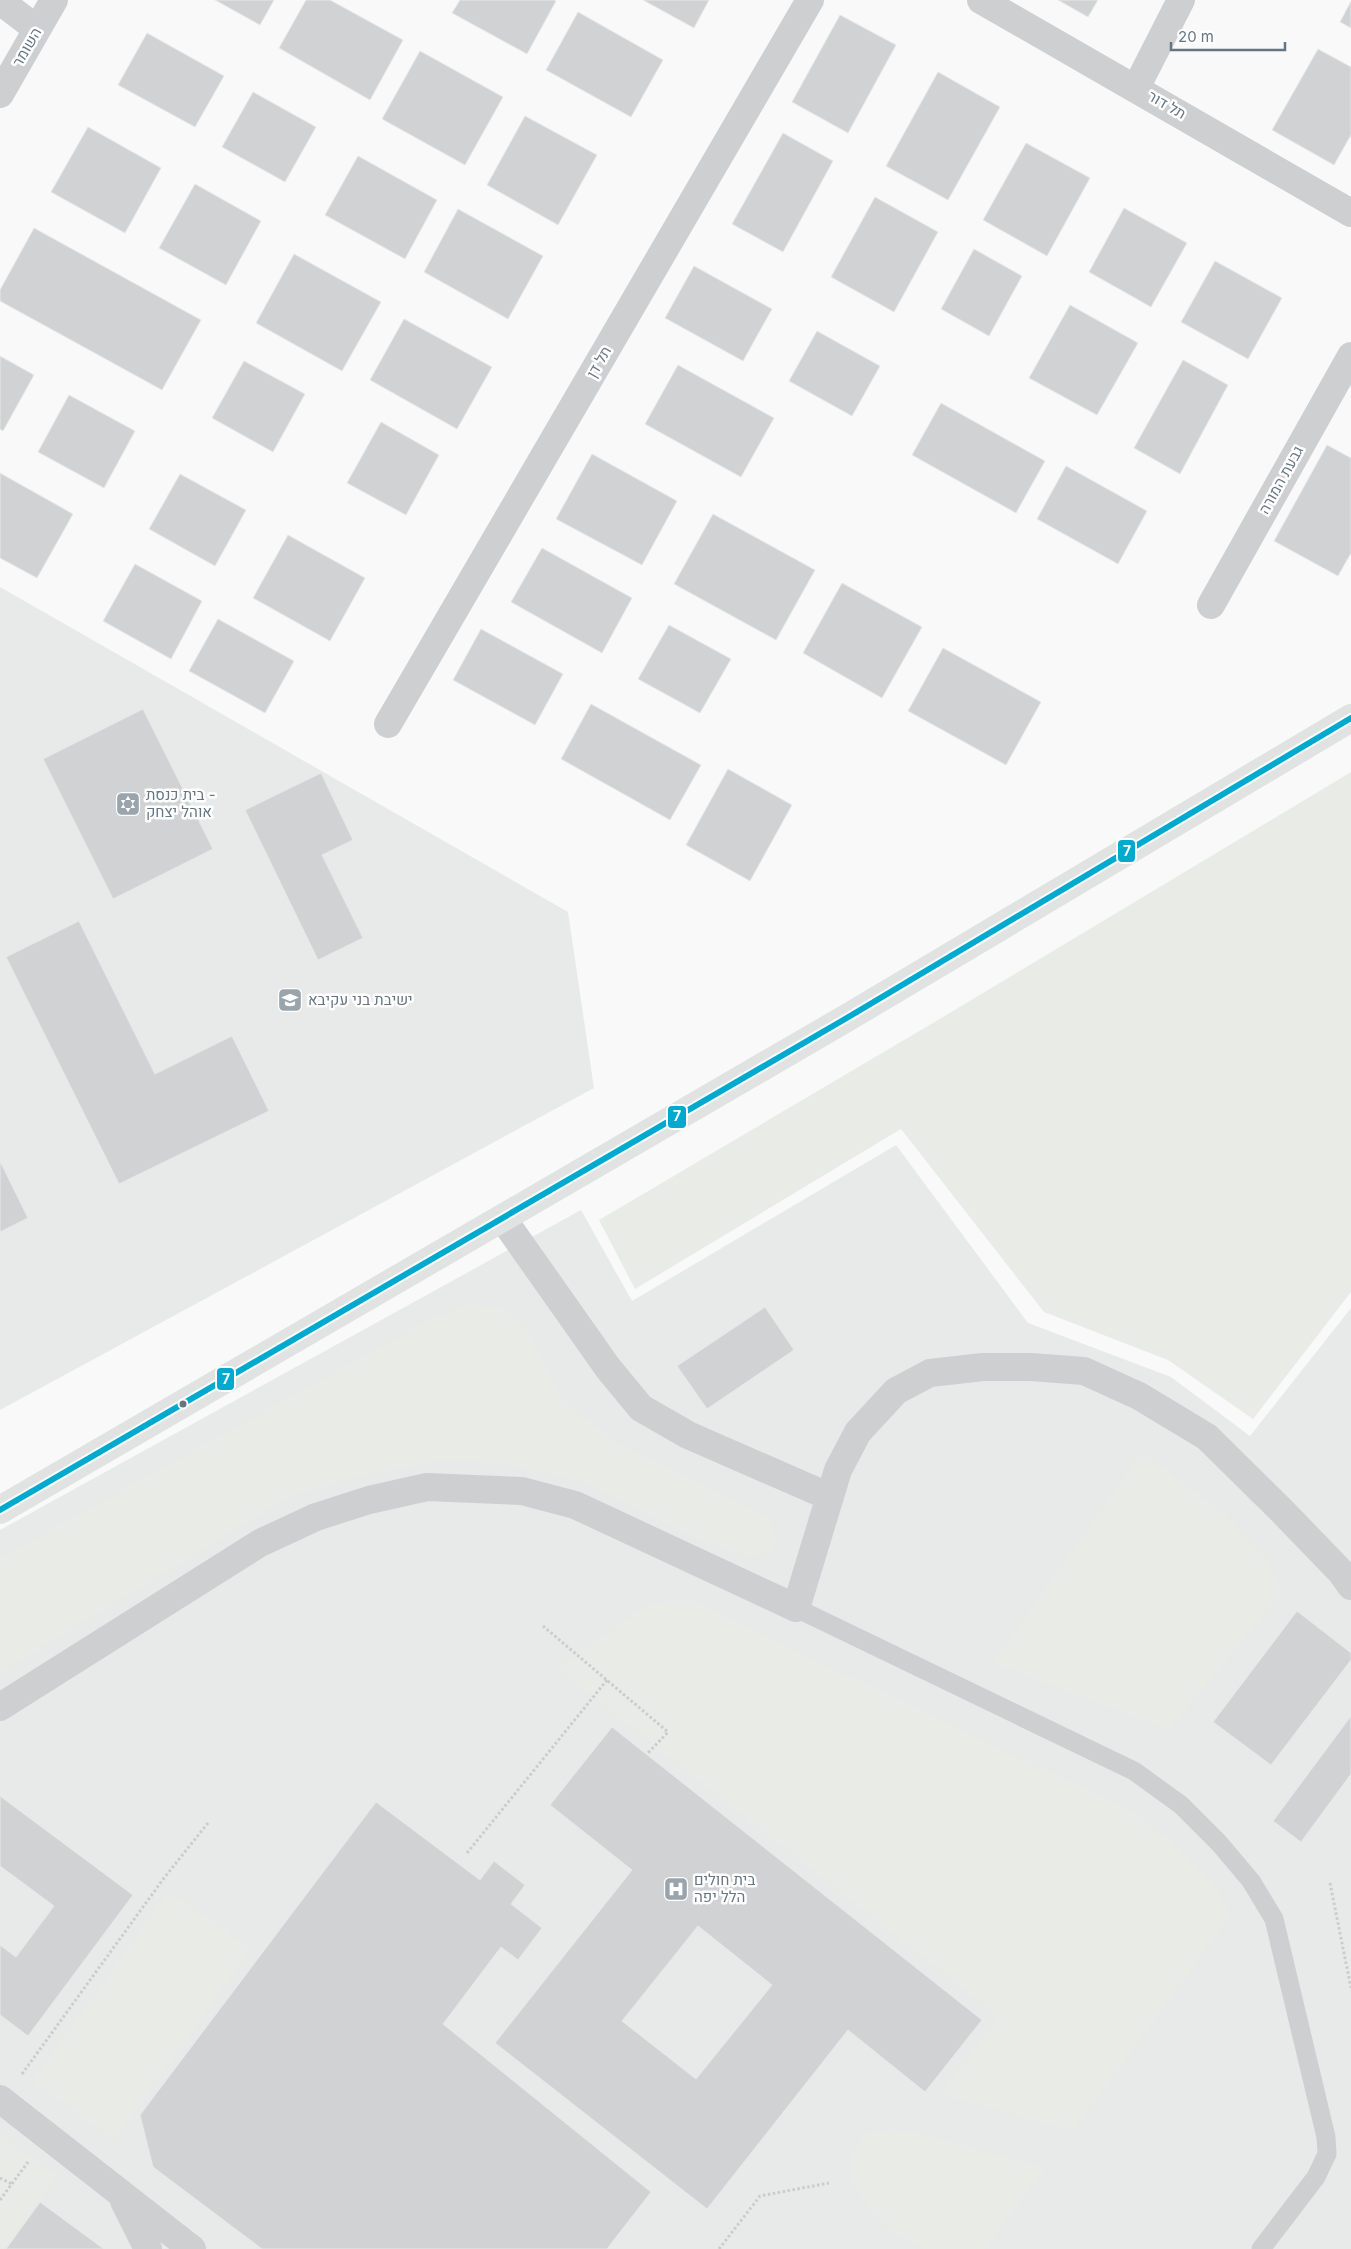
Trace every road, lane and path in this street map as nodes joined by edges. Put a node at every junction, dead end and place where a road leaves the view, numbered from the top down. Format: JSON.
{"nodes":[{"id":1,"x":54,"y":0,"type":"edge"},
{"id":2,"x":810,"y":0,"type":"edge"},
{"id":3,"x":981,"y":0,"type":"edge"},
{"id":4,"x":1181,"y":0,"type":"edge"},
{"id":5,"x":0,"y":1,"type":"edge"},
{"id":6,"x":37,"y":29,"type":"junction"},
{"id":7,"x":1136,"y":88,"type":"junction"},
{"id":8,"x":0,"y":94,"type":"edge"},
{"id":9,"x":1351,"y":213,"type":"edge"},
{"id":10,"x":1351,"y":356,"type":"edge"},
{"id":11,"x":1211,"y":605,"type":"dead end"},
{"id":12,"x":1351,"y":718,"type":"edge"},
{"id":13,"x":388,"y":724,"type":"dead end"},
{"id":14,"x":503,"y":1219,"type":"junction"},
{"id":15,"x":830,"y":1497,"type":"junction"},
{"id":16,"x":0,"y":1510,"type":"edge"},
{"id":17,"x":1351,"y":1586,"type":"edge"},
{"id":18,"x":796,"y":1608,"type":"junction"},
{"id":19,"x":543,"y":1626,"type":"dead end"},
{"id":20,"x":607,"y":1680,"type":"junction"},
{"id":21,"x":0,"y":1707,"type":"edge"},
{"id":22,"x":647,"y":1754,"type":"dead end"},
{"id":23,"x":208,"y":1823,"type":"dead end"},
{"id":24,"x":467,"y":1853,"type":"dead end"},
{"id":25,"x":1330,"y":1883,"type":"dead end"},
{"id":26,"x":1351,"y":1988,"type":"edge"},
{"id":27,"x":1,"y":2100,"type":"edge"},
{"id":28,"x":47,"y":2136,"type":"junction"},
{"id":29,"x":0,"y":2178,"type":"edge"},
{"id":30,"x":829,"y":2183,"type":"dead end"},
{"id":31,"x":12,"y":2184,"type":"junction"},
{"id":32,"x":120,"y":2193,"type":"junction"},
{"id":33,"x":0,"y":2200,"type":"edge"},
{"id":34,"x":148,"y":2249,"type":"edge"},
{"id":35,"x":192,"y":2249,"type":"edge"},
{"id":36,"x":719,"y":2249,"type":"edge"},
{"id":37,"x":1261,"y":2249,"type":"edge"}],
"edges":[{"from":1,"to":6,"type":"street","name":"השומר"},
{"from":2,"to":13,"type":"street","name":"תל דן"},
{"from":3,"to":7,"type":"street","name":"תל דור"},
{"from":4,"to":7,"type":"street"},
{"from":5,"to":6,"type":"street"},
{"from":6,"to":8,"type":"street","name":"השומר"},
{"from":7,"to":9,"type":"street","name":"תל דור"},
{"from":10,"to":11,"type":"street","name":"גבעת המורה"},
{"from":12,"to":14,"type":"street"},
{"from":14,"to":15,"type":"street"},
{"from":14,"to":16,"type":"street"},
{"from":15,"to":17,"type":"street"},
{"from":15,"to":18,"type":"street"},
{"from":18,"to":21,"type":"street"},
{"from":18,"to":37,"type":"lane"},
{"from":19,"to":20,"type":"path"},
{"from":20,"to":22,"type":"path"},
{"from":20,"to":24,"type":"path"},
{"from":23,"to":27,"type":"path"},
{"from":25,"to":26,"type":"path"},
{"from":27,"to":28,"type":"street"},
{"from":28,"to":31,"type":"path"},
{"from":28,"to":32,"type":"street"},
{"from":29,"to":31,"type":"path"},
{"from":30,"to":36,"type":"path"},
{"from":31,"to":33,"type":"path"},
{"from":32,"to":34,"type":"street"},
{"from":32,"to":35,"type":"street"}]}
